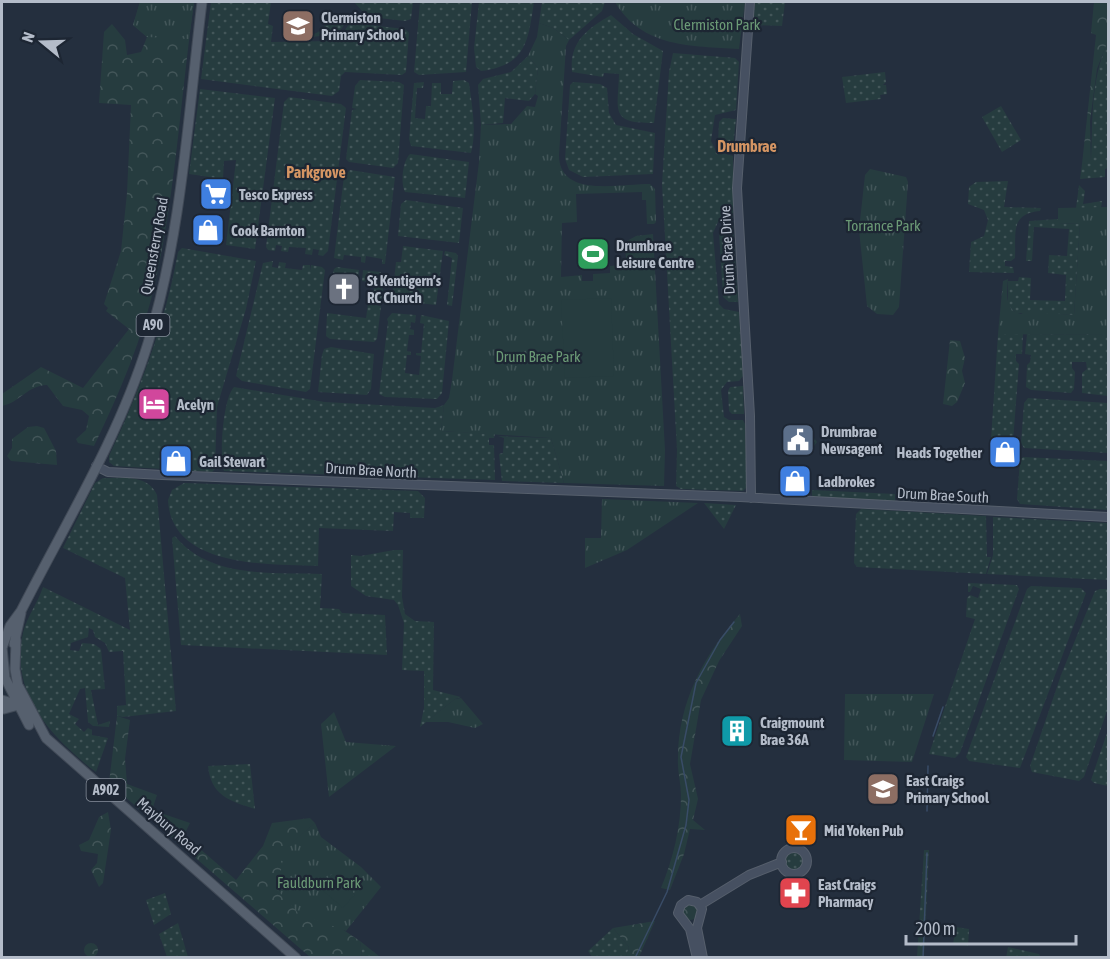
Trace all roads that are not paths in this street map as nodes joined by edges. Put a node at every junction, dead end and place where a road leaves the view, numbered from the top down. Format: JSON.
{"nodes":[{"id":1,"x":202,"y":2,"type":"edge"},
{"id":2,"x":750,"y":2,"type":"edge"},
{"id":3,"x":96,"y":466,"type":"junction"},
{"id":4,"x":108,"y":472,"type":"junction"},
{"id":5,"x":89,"y":480,"type":"junction"},
{"id":6,"x":751,"y":498,"type":"junction"},
{"id":7,"x":1108,"y":517,"type":"edge"},
{"id":8,"x":21,"y":611,"type":"junction"},
{"id":9,"x":15,"y":640,"type":"junction"},
{"id":10,"x":2,"y":647,"type":"edge"},
{"id":11,"x":3,"y":670,"type":"edge"},
{"id":12,"x":19,"y":687,"type":"junction"},
{"id":13,"x":18,"y":704,"type":"junction"},
{"id":14,"x":2,"y":707,"type":"edge"},
{"id":15,"x":29,"y":710,"type":"junction"},
{"id":16,"x":29,"y":725,"type":"junction"},
{"id":17,"x":46,"y":738,"type":"junction"},
{"id":18,"x":782,"y":862,"type":"dead end"},
{"id":19,"x":700,"y":905,"type":"junction"},
{"id":20,"x":698,"y":922,"type":"junction"},
{"id":21,"x":687,"y":924,"type":"junction"},
{"id":22,"x":296,"y":957,"type":"edge"},
{"id":23,"x":697,"y":957,"type":"edge"},
{"id":24,"x":703,"y":957,"type":"edge"}],
"edges":[{"from":1,"to":3,"type":"main road","name":"Queensferry Road","number":"A90"},
{"from":2,"to":6,"type":"main road","name":"Drum Brae Drive"},
{"from":3,"to":4,"type":"main road","name":"Drum Brae North"},
{"from":3,"to":5,"type":"main road","name":"Queensferry Road","number":"A90"},
{"from":4,"to":5,"type":"main road","name":"Drum Brae North"},
{"from":4,"to":6,"type":"main road","name":"Drum Brae North"},
{"from":5,"to":8,"type":"main road","name":"Queensferry Road","number":"A90"},
{"from":6,"to":7,"type":"main road","name":"Drum Brae South"},
{"from":8,"to":9,"type":"main road","name":"Queensferry Road","number":"A90"},
{"from":8,"to":10,"type":"main road","name":"Queensferry Road","number":"A90"},
{"from":9,"to":11,"type":"main road","name":"Queensferry Road","number":"A90"},
{"from":9,"to":12,"type":"main road","number":"A902"},
{"from":10,"to":11,"type":"main road","number":"A902"},
{"from":11,"to":13,"type":"main road","number":"A902"},
{"from":12,"to":13,"type":"main road","number":"A902"},
{"from":12,"to":15,"type":"main road","number":"A902"},
{"from":13,"to":14,"type":"main road","number":"A902"},
{"from":13,"to":15,"type":"main road","number":"A902"},
{"from":13,"to":16,"type":"main road","number":"A902"},
{"from":14,"to":16,"type":"main road","number":"A902"},
{"from":15,"to":17,"type":"main road","name":"Maybury Road","number":"A902"},
{"from":16,"to":17,"type":"main road","number":"A902"},
{"from":17,"to":22,"type":"main road","name":"Maybury Road","number":"A902"},
{"from":18,"to":19,"type":"main road"},
{"from":19,"to":20,"type":"main road"},
{"from":19,"to":21,"type":"main road"},
{"from":20,"to":21,"type":"main road"},
{"from":20,"to":24,"type":"main road"},
{"from":21,"to":23,"type":"main road"}]}
